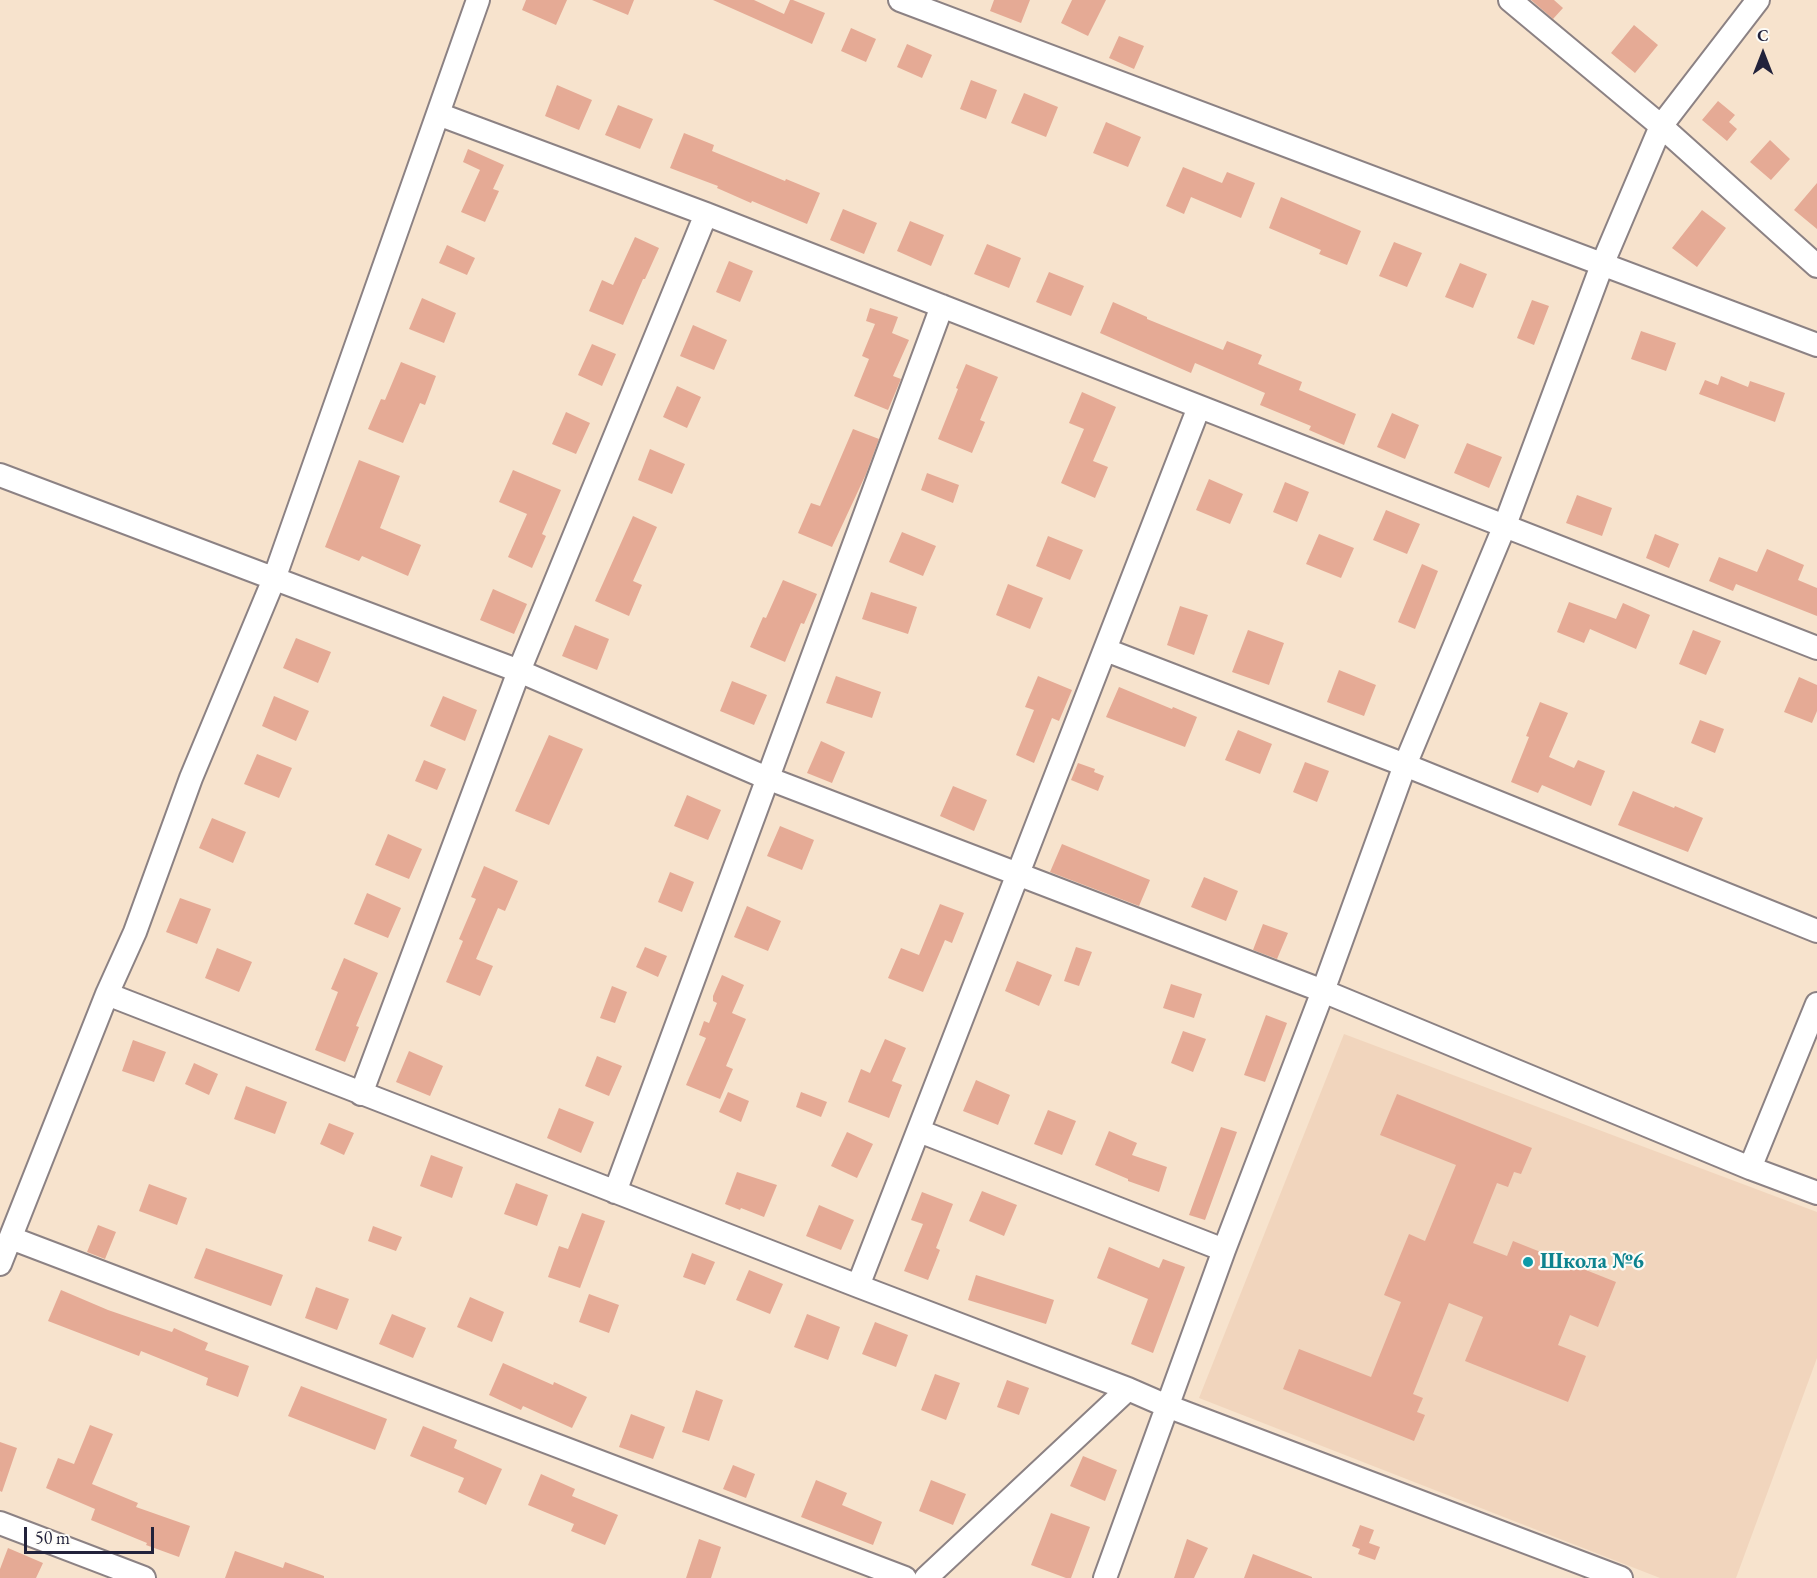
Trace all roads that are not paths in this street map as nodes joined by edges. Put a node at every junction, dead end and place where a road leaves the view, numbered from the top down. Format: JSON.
{"nodes":[{"id":1,"x":478,"y":0,"type":"edge"},
{"id":2,"x":900,"y":0,"type":"edge"},
{"id":3,"x":1510,"y":0,"type":"edge"},
{"id":4,"x":1758,"y":0,"type":"edge"},
{"id":5,"x":438,"y":114,"type":"junction"},
{"id":6,"x":1661,"y":126,"type":"junction"},
{"id":7,"x":706,"y":214,"type":"junction"},
{"id":8,"x":1602,"y":266,"type":"junction"},
{"id":9,"x":1817,"y":266,"type":"edge"},
{"id":10,"x":942,"y":306,"type":"junction"},
{"id":11,"x":1817,"y":345,"type":"edge"},
{"id":12,"x":1199,"y":407,"type":"junction"},
{"id":13,"x":0,"y":475,"type":"edge"},
{"id":14,"x":1505,"y":525,"type":"junction"},
{"id":15,"x":274,"y":579,"type":"junction"},
{"id":16,"x":1817,"y":648,"type":"edge"},
{"id":17,"x":1106,"y":650,"type":"junction"},
{"id":18,"x":519,"y":671,"type":"junction"},
{"id":19,"x":1405,"y":765,"type":"junction"},
{"id":20,"x":767,"y":778,"type":"junction"},
{"id":21,"x":1018,"y":874,"type":"junction"},
{"id":22,"x":1817,"y":931,"type":"edge"},
{"id":23,"x":1323,"y":991,"type":"junction"},
{"id":24,"x":107,"y":994,"type":"junction"},
{"id":25,"x":1817,"y":1004,"type":"edge"},
{"id":26,"x":361,"y":1094,"type":"junction"},
{"id":27,"x":919,"y":1131,"type":"junction"},
{"id":28,"x":1750,"y":1168,"type":"junction"},
{"id":29,"x":615,"y":1192,"type":"junction"},
{"id":30,"x":1817,"y":1193,"type":"edge"},
{"id":31,"x":11,"y":1238,"type":"junction"},
{"id":32,"x":1224,"y":1250,"type":"junction"},
{"id":33,"x":0,"y":1264,"type":"edge"},
{"id":34,"x":858,"y":1286,"type":"junction"},
{"id":35,"x":1128,"y":1389,"type":"junction"},
{"id":36,"x":1167,"y":1406,"type":"junction"},
{"id":37,"x":0,"y":1523,"type":"edge"},
{"id":38,"x":144,"y":1578,"type":"edge"},
{"id":39,"x":905,"y":1578,"type":"edge"},
{"id":40,"x":926,"y":1578,"type":"edge"},
{"id":41,"x":1105,"y":1578,"type":"edge"},
{"id":42,"x":1621,"y":1578,"type":"edge"}],
"edges":[{"from":1,"to":5,"type":"street"},
{"from":2,"to":8,"type":"street"},
{"from":3,"to":6,"type":"street"},
{"from":4,"to":6,"type":"street"},
{"from":5,"to":7,"type":"street"},
{"from":5,"to":15,"type":"street"},
{"from":6,"to":8,"type":"street"},
{"from":6,"to":9,"type":"street"},
{"from":7,"to":10,"type":"street"},
{"from":7,"to":18,"type":"street"},
{"from":8,"to":11,"type":"street"},
{"from":8,"to":14,"type":"street"},
{"from":10,"to":12,"type":"street"},
{"from":10,"to":20,"type":"street"},
{"from":12,"to":14,"type":"street"},
{"from":12,"to":17,"type":"street"},
{"from":13,"to":15,"type":"street"},
{"from":14,"to":16,"type":"street"},
{"from":14,"to":19,"type":"street"},
{"from":15,"to":18,"type":"street"},
{"from":15,"to":24,"type":"street"},
{"from":17,"to":19,"type":"street"},
{"from":17,"to":21,"type":"street"},
{"from":18,"to":20,"type":"street"},
{"from":18,"to":26,"type":"street"},
{"from":19,"to":22,"type":"street"},
{"from":19,"to":23,"type":"street"},
{"from":20,"to":21,"type":"street"},
{"from":20,"to":29,"type":"street"},
{"from":21,"to":23,"type":"street"},
{"from":21,"to":27,"type":"street"},
{"from":23,"to":28,"type":"street"},
{"from":23,"to":32,"type":"street"},
{"from":24,"to":26,"type":"street"},
{"from":24,"to":31,"type":"street"},
{"from":25,"to":28,"type":"street"},
{"from":26,"to":29,"type":"street"},
{"from":27,"to":32,"type":"street"},
{"from":27,"to":34,"type":"street"},
{"from":28,"to":30,"type":"street"},
{"from":29,"to":34,"type":"street"},
{"from":31,"to":33,"type":"street"},
{"from":31,"to":39,"type":"street"},
{"from":32,"to":36,"type":"street"},
{"from":34,"to":35,"type":"street"},
{"from":35,"to":36,"type":"street"},
{"from":35,"to":40,"type":"street"},
{"from":36,"to":41,"type":"street"},
{"from":36,"to":42,"type":"street"},
{"from":37,"to":38,"type":"street"}]}
